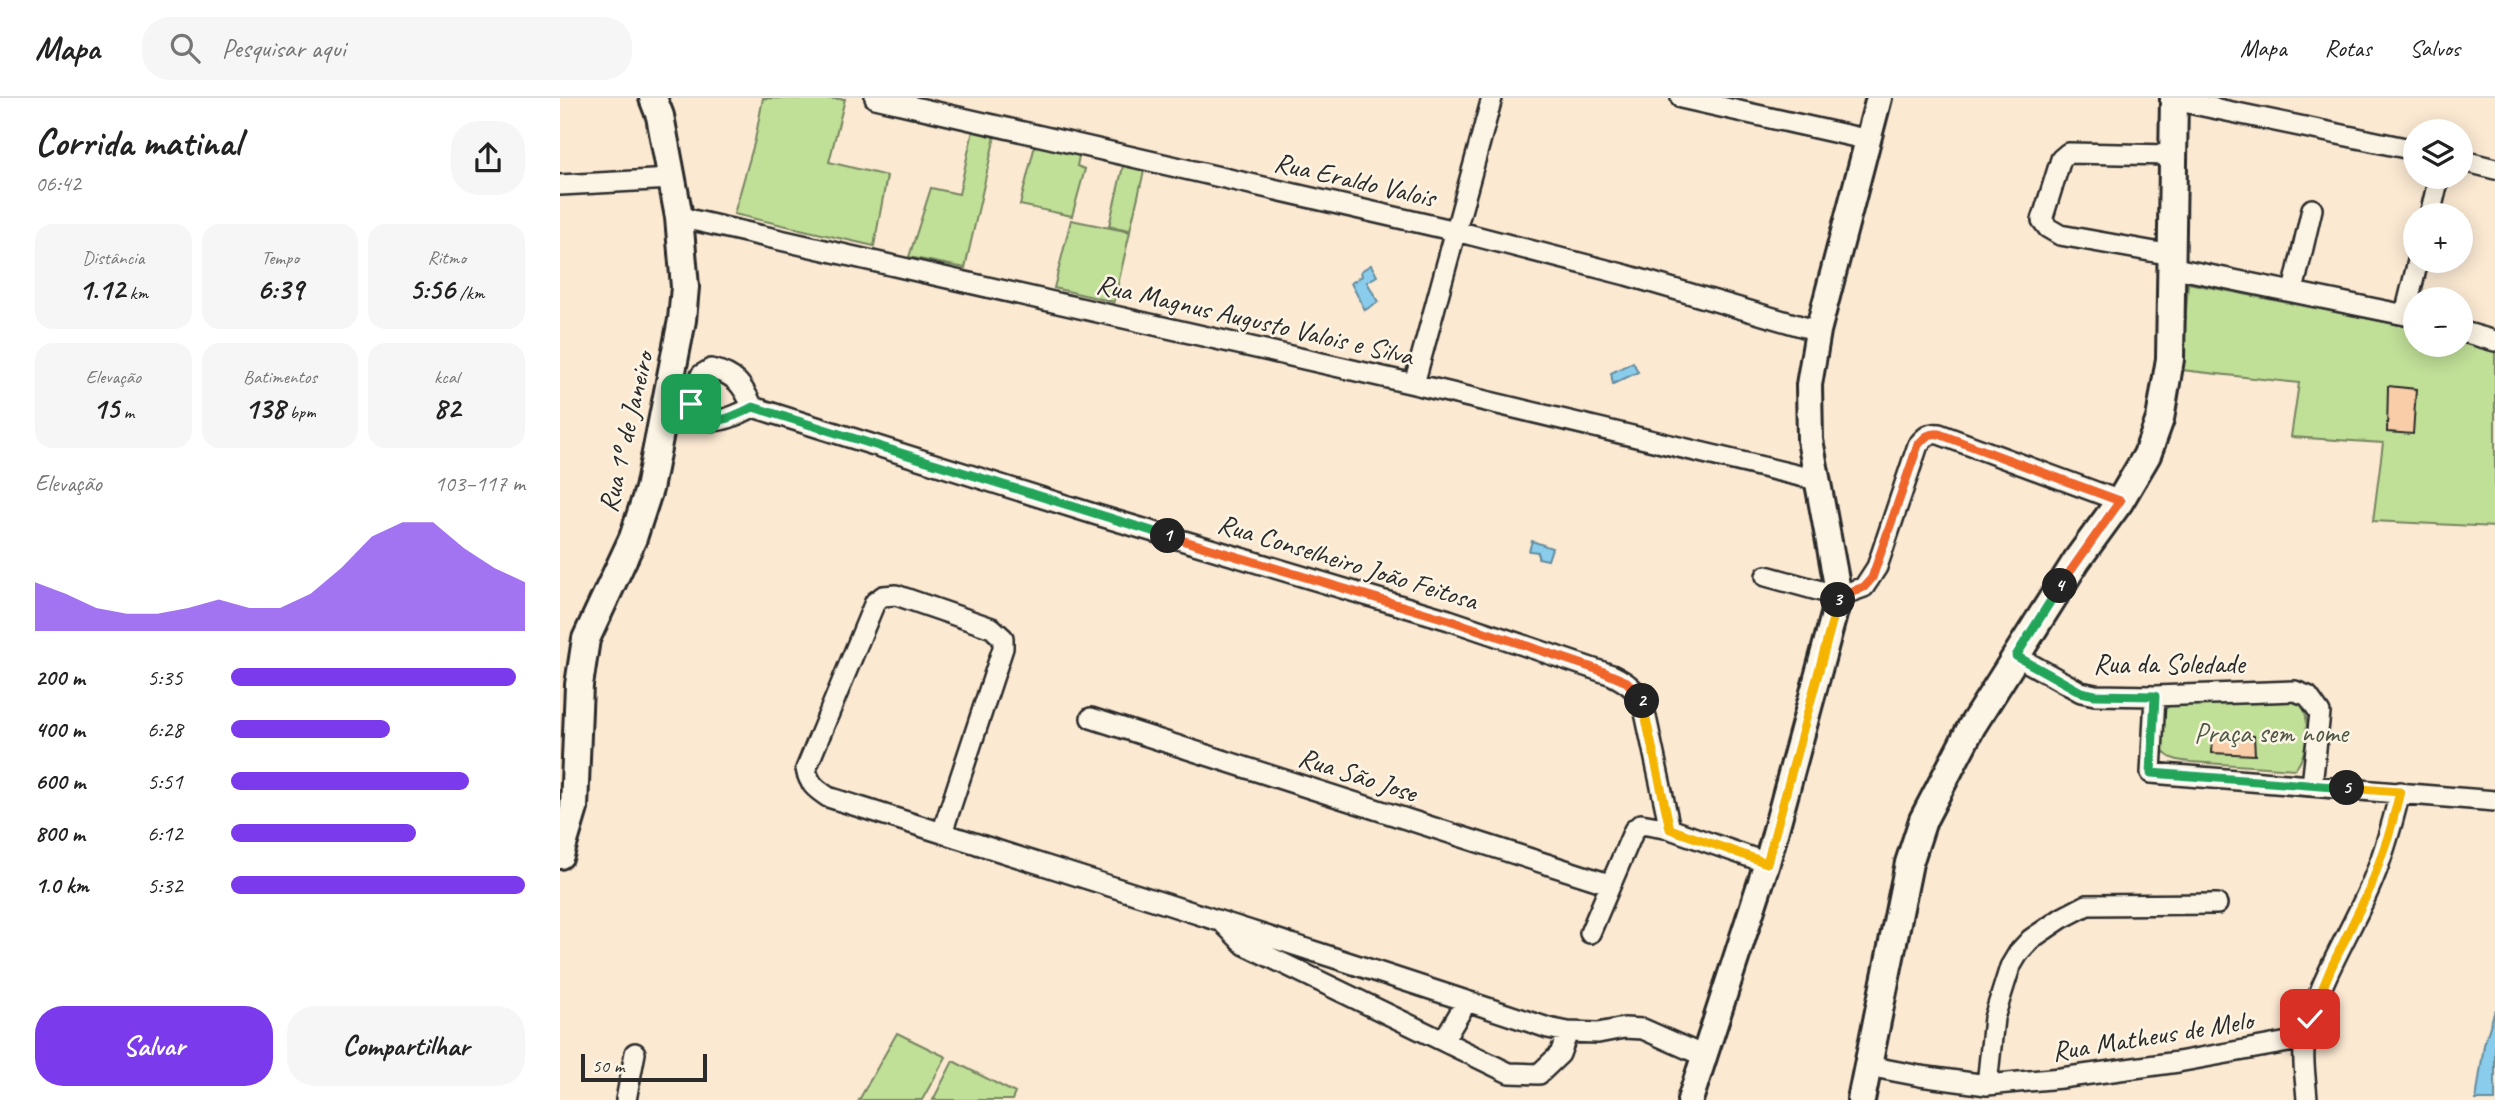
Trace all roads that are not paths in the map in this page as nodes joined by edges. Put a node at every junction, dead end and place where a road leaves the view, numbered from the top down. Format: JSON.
{"nodes":[{"id":1,"x":653,"y":98,"type":"edge"},
{"id":2,"x":875,"y":98,"type":"edge"},
{"id":3,"x":1492,"y":98,"type":"edge"},
{"id":4,"x":1681,"y":98,"type":"edge"},
{"id":5,"x":1879,"y":98,"type":"edge"},
{"id":6,"x":2174,"y":99,"type":"edge"},
{"id":7,"x":1869,"y":140,"type":"junction"},
{"id":8,"x":2403,"y":147,"type":"edge"},
{"id":9,"x":2172,"y":155,"type":"junction"},
{"id":10,"x":2473,"y":163,"type":"edge"},
{"id":11,"x":2495,"y":169,"type":"edge"},
{"id":12,"x":672,"y":179,"type":"junction"},
{"id":13,"x":560,"y":185,"type":"edge"},
{"id":14,"x":2312,"y":209,"type":"dead end"},
{"id":15,"x":679,"y":217,"type":"junction"},
{"id":16,"x":1456,"y":231,"type":"junction"},
{"id":17,"x":2171,"y":261,"type":"junction"},
{"id":18,"x":2293,"y":291,"type":"junction"},
{"id":19,"x":2403,"y":314,"type":"edge"},
{"id":20,"x":1818,"y":331,"type":"junction"},
{"id":21,"x":2473,"y":335,"type":"edge"},
{"id":22,"x":2495,"y":341,"type":"edge"},
{"id":23,"x":1415,"y":384,"type":"junction"},
{"id":24,"x":753,"y":407,"type":"dead end"},
{"id":25,"x":1817,"y":480,"type":"junction"},
{"id":26,"x":2120,"y":501,"type":"junction"},
{"id":27,"x":1766,"y":576,"type":"dead end"},
{"id":28,"x":1839,"y":596,"type":"junction"},
{"id":29,"x":2016,"y":656,"type":"junction"},
{"id":30,"x":2155,"y":696,"type":"junction"},
{"id":31,"x":1091,"y":719,"type":"dead end"},
{"id":32,"x":2312,"y":785,"type":"junction"},
{"id":33,"x":2400,"y":792,"type":"junction"},
{"id":34,"x":2495,"y":801,"type":"edge"},
{"id":35,"x":1670,"y":829,"type":"junction"},
{"id":36,"x":942,"y":833,"type":"junction"},
{"id":37,"x":560,"y":855,"type":"edge"},
{"id":38,"x":1767,"y":863,"type":"junction"},
{"id":39,"x":1609,"y":884,"type":"junction"},
{"id":40,"x":2217,"y":904,"type":"dead end"},
{"id":41,"x":1219,"y":919,"type":"junction"},
{"id":42,"x":1590,"y":933,"type":"dead end"},
{"id":43,"x":1467,"y":1001,"type":"junction"},
{"id":44,"x":1568,"y":1032,"type":"junction"},
{"id":45,"x":2305,"y":1039,"type":"junction"},
{"id":46,"x":1443,"y":1041,"type":"junction"},
{"id":47,"x":635,"y":1053,"type":"dead end"},
{"id":48,"x":1704,"y":1056,"type":"junction"},
{"id":49,"x":1868,"y":1066,"type":"junction"},
{"id":50,"x":1987,"y":1085,"type":"junction"},
{"id":51,"x":626,"y":1100,"type":"edge"},
{"id":52,"x":1690,"y":1100,"type":"edge"},
{"id":53,"x":1861,"y":1100,"type":"edge"},
{"id":54,"x":2306,"y":1100,"type":"edge"}],
"edges":[{"from":1,"to":12,"type":"main road","name":"Rua 1º de Janeiro"},
{"from":2,"to":16,"type":"street","name":"Rua Eraldo Valois"},
{"from":3,"to":16,"type":"street"},
{"from":4,"to":7,"type":"street"},
{"from":5,"to":7,"type":"street"},
{"from":6,"to":8,"type":"street"},
{"from":6,"to":9,"type":"main road"},
{"from":7,"to":20,"type":"street"},
{"from":9,"to":17,"type":"main road"},
{"from":9,"to":17,"type":"street"},
{"from":10,"to":11,"type":"street"},
{"from":12,"to":13,"type":"street"},
{"from":12,"to":15,"type":"main road","name":"Rua 1º de Janeiro"},
{"from":14,"to":18,"type":"street"},
{"from":15,"to":23,"type":"street","name":"Rua Magnus Augusto Valois e Silva"},
{"from":15,"to":37,"type":"main road","name":"Rua 1º de Janeiro"},
{"from":16,"to":20,"type":"street","name":"Rua Eraldo Valois"},
{"from":16,"to":23,"type":"street"},
{"from":17,"to":18,"type":"street"},
{"from":17,"to":26,"type":"main road"},
{"from":18,"to":19,"type":"street"},
{"from":20,"to":25,"type":"street"},
{"from":21,"to":22,"type":"street"},
{"from":23,"to":25,"type":"street","name":"Rua Magnus Augusto Valois e Silva"},
{"from":24,"to":35,"type":"street","name":"Rua Conselheiro João Feitosa"},
{"from":25,"to":28,"type":"street"},
{"from":26,"to":28,"type":"street"},
{"from":26,"to":29,"type":"main road"},
{"from":27,"to":28,"type":"street"},
{"from":28,"to":38,"type":"street"},
{"from":29,"to":30,"type":"street","name":"Rua da Soledade"},
{"from":29,"to":49,"type":"main road"},
{"from":30,"to":32,"type":"street"},
{"from":30,"to":32,"type":"street","name":"Rua da Soledade"},
{"from":31,"to":39,"type":"street","name":"Rua São Jose"},
{"from":32,"to":33,"type":"street"},
{"from":33,"to":34,"type":"street"},
{"from":33,"to":45,"type":"street"},
{"from":35,"to":38,"type":"street"},
{"from":35,"to":39,"type":"street"},
{"from":36,"to":36,"type":"street"},
{"from":36,"to":41,"type":"street"},
{"from":38,"to":48,"type":"street"},
{"from":39,"to":42,"type":"street"},
{"from":40,"to":50,"type":"street"},
{"from":41,"to":43,"type":"street"},
{"from":41,"to":46,"type":"street"},
{"from":43,"to":44,"type":"street"},
{"from":43,"to":46,"type":"street"},
{"from":44,"to":46,"type":"street"},
{"from":44,"to":48,"type":"street"},
{"from":45,"to":50,"type":"street","name":"Rua Matheus de Melo"},
{"from":45,"to":54,"type":"street"},
{"from":47,"to":51,"type":"street"},
{"from":48,"to":52,"type":"street"},
{"from":49,"to":50,"type":"street","name":"Rua Matheus de Melo"},
{"from":49,"to":53,"type":"main road"}]}
